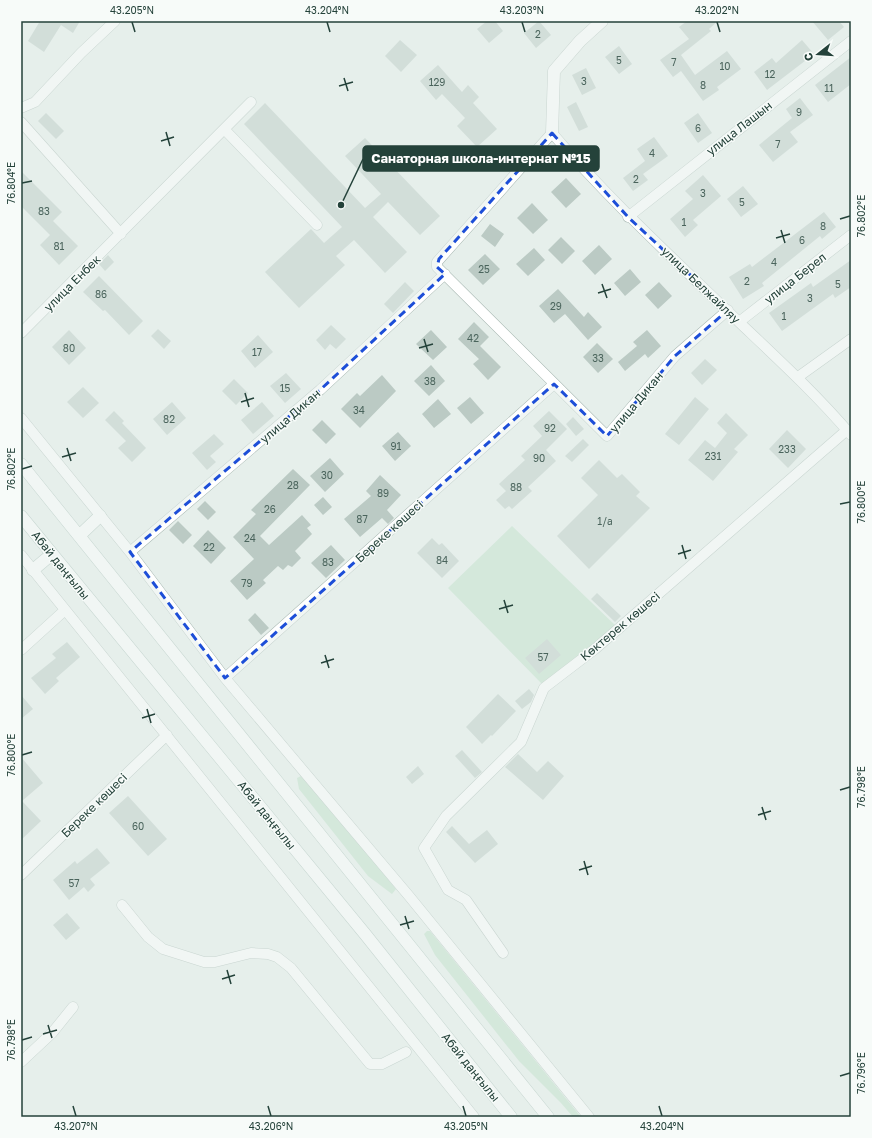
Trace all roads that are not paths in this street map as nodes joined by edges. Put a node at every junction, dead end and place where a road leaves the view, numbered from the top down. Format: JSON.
{"nodes":[{"id":1,"x":115,"y":21,"type":"edge"},
{"id":2,"x":602,"y":21,"type":"edge"},
{"id":3,"x":851,"y":41,"type":"edge"},
{"id":4,"x":251,"y":102,"type":"dead end"},
{"id":5,"x":21,"y":108,"type":"edge"},
{"id":6,"x":21,"y":122,"type":"edge"},
{"id":7,"x":224,"y":129,"type":"junction"},
{"id":8,"x":552,"y":133,"type":"junction"},
{"id":9,"x":628,"y":217,"type":"junction"},
{"id":10,"x":317,"y":225,"type":"dead end"},
{"id":11,"x":123,"y":233,"type":"junction"},
{"id":12,"x":851,"y":235,"type":"edge"},
{"id":13,"x":445,"y":274,"type":"junction"},
{"id":14,"x":728,"y":310,"type":"junction"},
{"id":15,"x":739,"y":322,"type":"junction"},
{"id":16,"x":21,"y":333,"type":"edge"},
{"id":17,"x":851,"y":339,"type":"edge"},
{"id":18,"x":798,"y":377,"type":"junction"},
{"id":19,"x":554,"y":384,"type":"junction"},
{"id":20,"x":21,"y":418,"type":"edge"},
{"id":21,"x":849,"y":432,"type":"edge"},
{"id":22,"x":21,"y":464,"type":"edge"},
{"id":23,"x":21,"y":516,"type":"edge"},
{"id":24,"x":100,"y":516,"type":"junction"},
{"id":25,"x":79,"y":536,"type":"junction"},
{"id":26,"x":130,"y":552,"type":"junction"},
{"id":27,"x":52,"y":554,"type":"junction"},
{"id":28,"x":21,"y":555,"type":"edge"},
{"id":29,"x":33,"y":570,"type":"junction"},
{"id":30,"x":65,"y":610,"type":"junction"},
{"id":31,"x":21,"y":650,"type":"edge"},
{"id":32,"x":225,"y":678,"type":"junction"},
{"id":33,"x":167,"y":735,"type":"junction"},
{"id":34,"x":21,"y":875,"type":"edge"},
{"id":35,"x":122,"y":905,"type":"dead end"},
{"id":36,"x":503,"y":953,"type":"dead end"},
{"id":37,"x":73,"y":1008,"type":"dead end"},
{"id":38,"x":406,"y":1052,"type":"dead end"},
{"id":39,"x":21,"y":1062,"type":"edge"},
{"id":40,"x":474,"y":1117,"type":"edge"},
{"id":41,"x":511,"y":1117,"type":"edge"},
{"id":42,"x":548,"y":1117,"type":"edge"},
{"id":43,"x":589,"y":1117,"type":"edge"}],
"edges":[{"from":1,"to":5,"type":"street"},
{"from":2,"to":8,"type":"main road"},
{"from":3,"to":9,"type":"street","name":"улица Лашын"},
{"from":4,"to":7,"type":"street","name":"улица Енбек"},
{"from":6,"to":11,"type":"street"},
{"from":7,"to":10,"type":"street"},
{"from":7,"to":11,"type":"street","name":"улица Енбек"},
{"from":8,"to":9,"type":"street","name":"улица Белжайляу"},
{"from":8,"to":13,"type":"street","name":"улица Дикан"},
{"from":9,"to":14,"type":"street","name":"улица Белжайляу"},
{"from":11,"to":16,"type":"street","name":"улица Енбек"},
{"from":12,"to":15,"type":"street","name":"улица Берел"},
{"from":13,"to":19,"type":"street","name":"улица Дикан"},
{"from":13,"to":26,"type":"street","name":"улица Дикан"},
{"from":14,"to":15,"type":"street","name":"улица Белжайляу"},
{"from":14,"to":19,"type":"street","name":"улица Дикан"},
{"from":15,"to":18,"type":"street","name":"улица Белжайляу"},
{"from":17,"to":18,"type":"street"},
{"from":18,"to":21,"type":"street","name":"улица Белжайляу"},
{"from":19,"to":32,"type":"street","name":"Береке көшесі"},
{"from":20,"to":24,"type":"street"},
{"from":21,"to":36,"type":"street","name":"Көктерек көшесі"},
{"from":22,"to":25,"type":"main road"},
{"from":23,"to":27,"type":"main road","name":"Абай даңғылы"},
{"from":24,"to":25,"type":"main road"},
{"from":24,"to":26,"type":"street"},
{"from":25,"to":42,"type":"main road"},
{"from":26,"to":32,"type":"street"},
{"from":27,"to":29,"type":"main road"},
{"from":27,"to":41,"type":"main road","name":"Абай даңғылы"},
{"from":28,"to":29,"type":"street"},
{"from":29,"to":30,"type":"street"},
{"from":30,"to":31,"type":"street"},
{"from":30,"to":33,"type":"street"},
{"from":32,"to":43,"type":"street"},
{"from":33,"to":34,"type":"street","name":"Береке көшесі"},
{"from":33,"to":40,"type":"street"},
{"from":35,"to":38,"type":"street"},
{"from":37,"to":39,"type":"street"}]}
